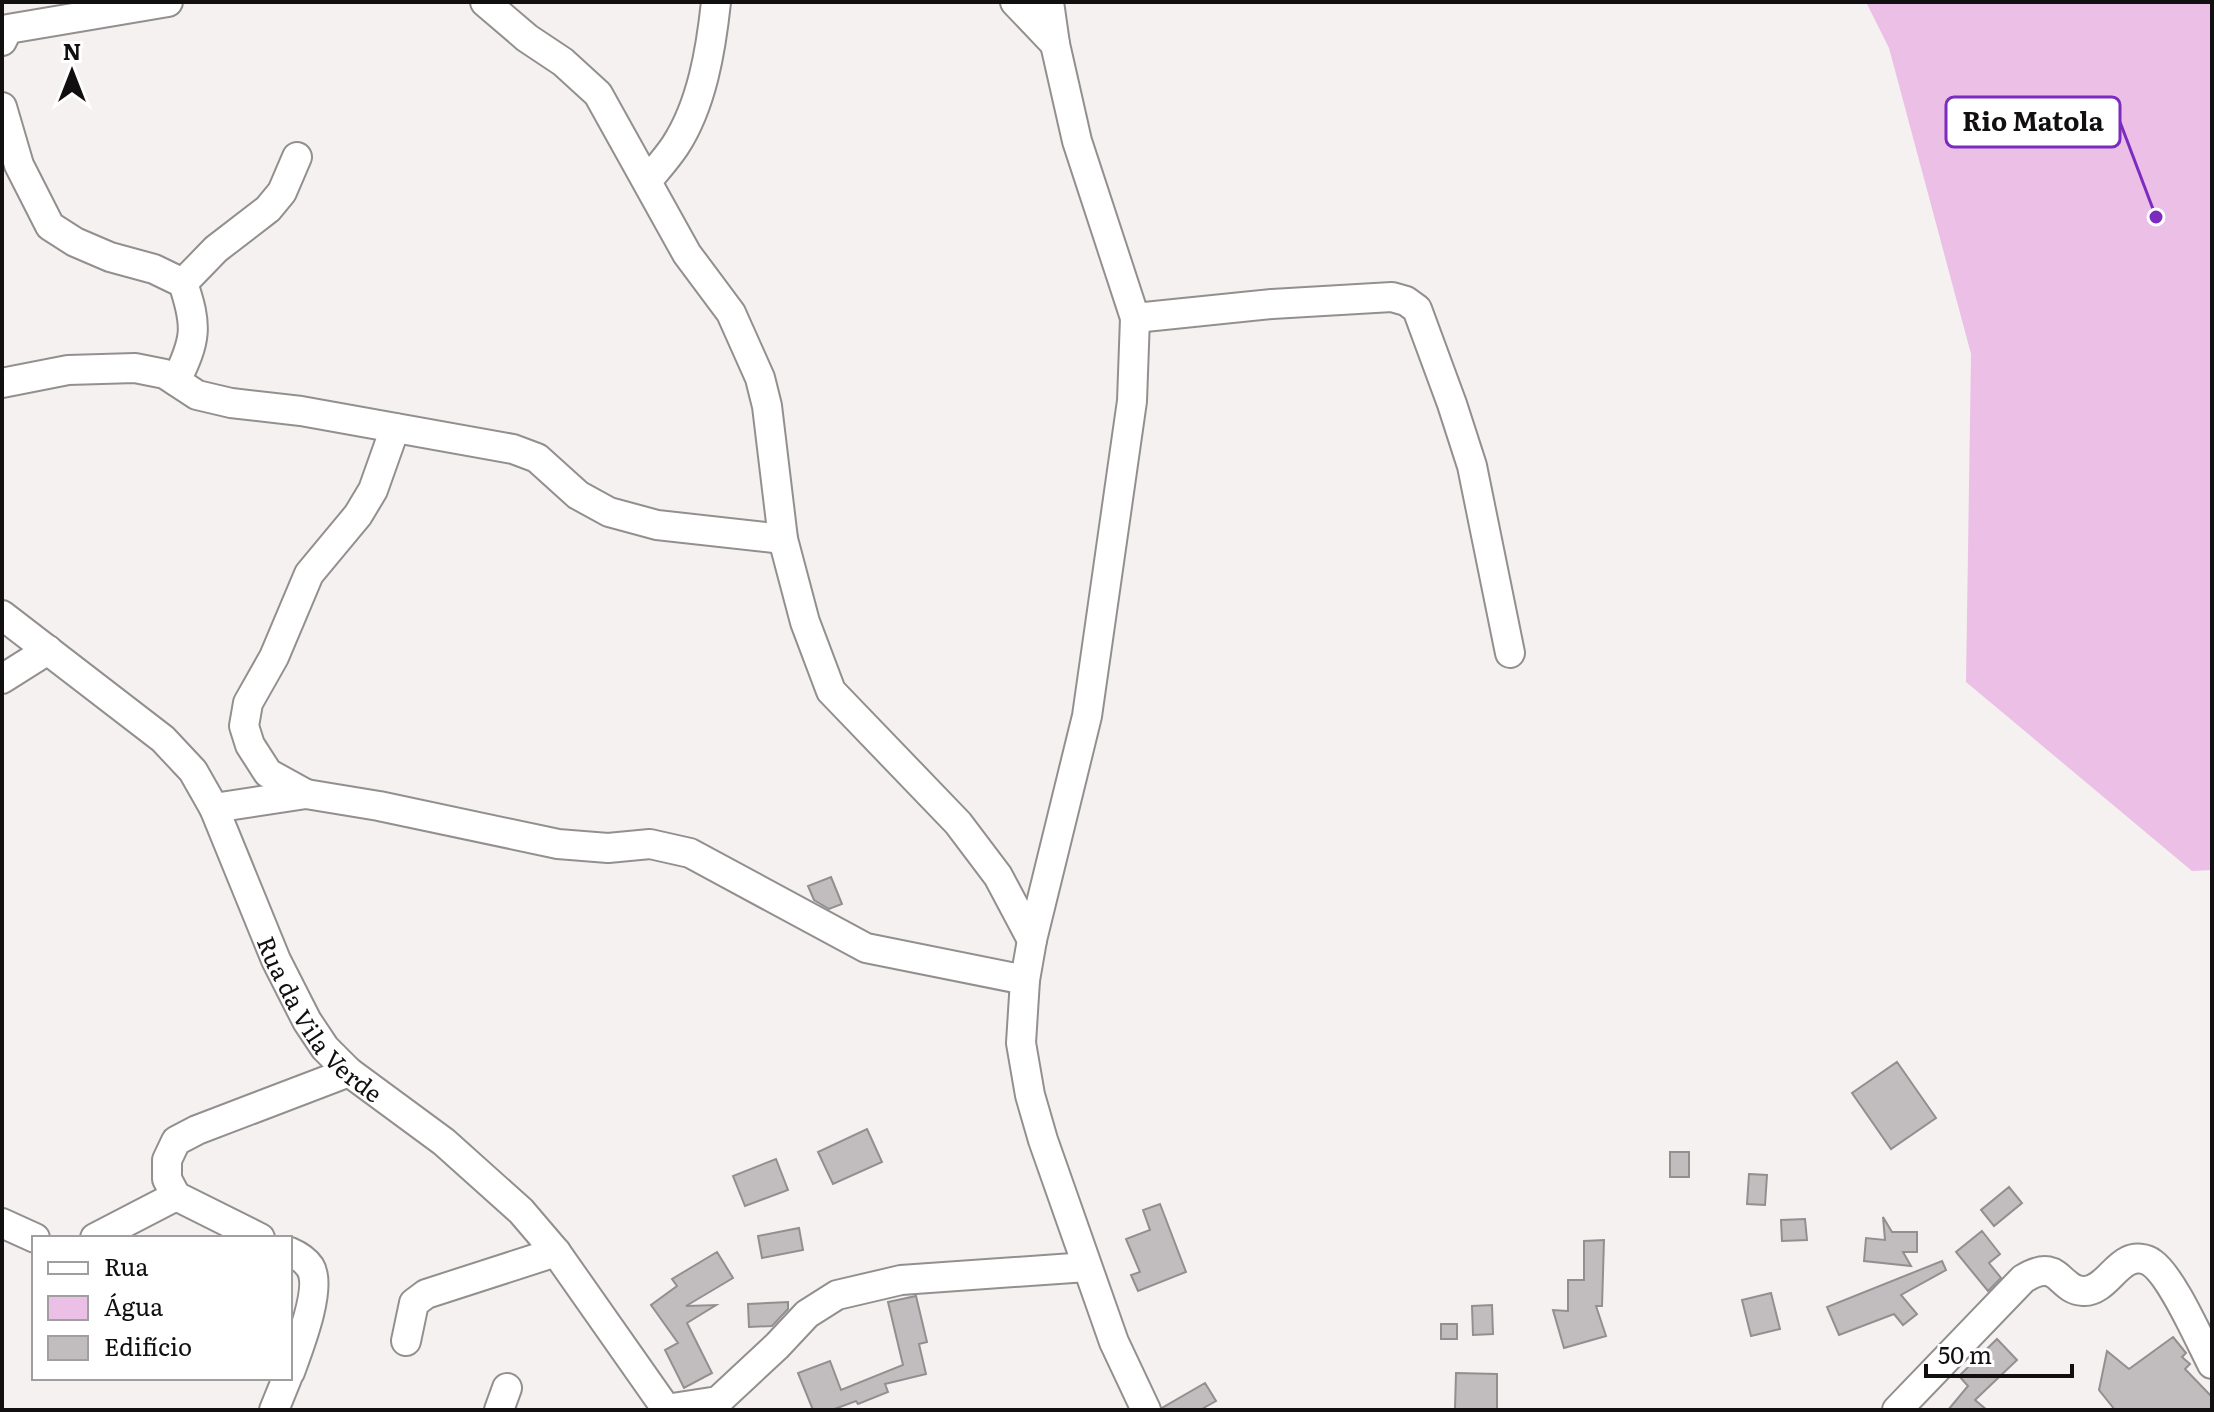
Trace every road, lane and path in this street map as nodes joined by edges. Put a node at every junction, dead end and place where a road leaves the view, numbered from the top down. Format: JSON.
{"nodes":[{"id":1,"x":168,"y":2,"type":"edge"},
{"id":2,"x":485,"y":2,"type":"edge"},
{"id":3,"x":716,"y":2,"type":"edge"},
{"id":4,"x":1015,"y":2,"type":"edge"},
{"id":5,"x":1049,"y":2,"type":"edge"},
{"id":6,"x":2,"y":41,"type":"edge"},
{"id":7,"x":1055,"y":44,"type":"junction"},
{"id":8,"x":2,"y":107,"type":"edge"},
{"id":9,"x":297,"y":157,"type":"dead end"},
{"id":10,"x":648,"y":180,"type":"junction"},
{"id":11,"x":183,"y":283,"type":"junction"},
{"id":12,"x":1135,"y":318,"type":"junction"},
{"id":13,"x":176,"y":381,"type":"junction"},
{"id":14,"x":2,"y":383,"type":"edge"},
{"id":15,"x":395,"y":428,"type":"junction"},
{"id":16,"x":783,"y":539,"type":"junction"},
{"id":17,"x":2,"y":615,"type":"edge"},
{"id":18,"x":48,"y":650,"type":"junction"},
{"id":19,"x":1510,"y":653,"type":"dead end"},
{"id":20,"x":2,"y":679,"type":"edge"},
{"id":21,"x":306,"y":794,"type":"junction"},
{"id":22,"x":214,"y":808,"type":"junction"},
{"id":23,"x":1032,"y":940,"type":"junction"},
{"id":24,"x":1025,"y":980,"type":"junction"},
{"id":25,"x":349,"y":1072,"type":"junction"},
{"id":26,"x":176,"y":1196,"type":"junction"},
{"id":27,"x":2,"y":1223,"type":"edge"},
{"id":28,"x":99,"y":1236,"type":"edge"},
{"id":29,"x":256,"y":1236,"type":"edge"},
{"id":30,"x":32,"y":1237,"type":"edge"},
{"id":31,"x":556,"y":1252,"type":"junction"},
{"id":32,"x":292,"y":1253,"type":"edge"},
{"id":33,"x":1087,"y":1267,"type":"junction"},
{"id":34,"x":406,"y":1341,"type":"dead end"},
{"id":35,"x":2212,"y":1364,"type":"edge"},
{"id":36,"x":292,"y":1366,"type":"edge"},
{"id":37,"x":286,"y":1380,"type":"edge"},
{"id":38,"x":274,"y":1410,"type":"edge"},
{"id":39,"x":666,"y":1410,"type":"edge"},
{"id":40,"x":1146,"y":1410,"type":"edge"},
{"id":41,"x":1897,"y":1410,"type":"edge"}],
"edges":[{"from":1,"to":6,"type":"street"},
{"from":2,"to":10,"type":"street"},
{"from":3,"to":10,"type":"street"},
{"from":4,"to":7,"type":"street"},
{"from":5,"to":7,"type":"street"},
{"from":7,"to":12,"type":"street"},
{"from":8,"to":11,"type":"street"},
{"from":9,"to":11,"type":"street"},
{"from":10,"to":16,"type":"street"},
{"from":11,"to":13,"type":"street"},
{"from":12,"to":19,"type":"street"},
{"from":12,"to":23,"type":"street"},
{"from":13,"to":14,"type":"street"},
{"from":13,"to":15,"type":"street"},
{"from":15,"to":16,"type":"street"},
{"from":15,"to":21,"type":"street"},
{"from":16,"to":23,"type":"street"},
{"from":17,"to":18,"type":"street","name":"Rua da Vila Verde"},
{"from":18,"to":20,"type":"street"},
{"from":18,"to":22,"type":"street","name":"Rua da Vila Verde"},
{"from":21,"to":22,"type":"street"},
{"from":21,"to":24,"type":"street"},
{"from":22,"to":25,"type":"street","name":"Rua da Vila Verde"},
{"from":23,"to":24,"type":"street"},
{"from":24,"to":33,"type":"street"},
{"from":25,"to":26,"type":"street"},
{"from":25,"to":31,"type":"street","name":"Rua da Vila Verde"},
{"from":26,"to":28,"type":"street"},
{"from":26,"to":29,"type":"street"},
{"from":27,"to":30,"type":"street"},
{"from":31,"to":34,"type":"street"},
{"from":31,"to":39,"type":"street","name":"Rua da Vila Verde"},
{"from":32,"to":36,"type":"street"},
{"from":33,"to":39,"type":"street"},
{"from":33,"to":40,"type":"street"},
{"from":35,"to":41,"type":"street"},
{"from":37,"to":38,"type":"street"}]}
